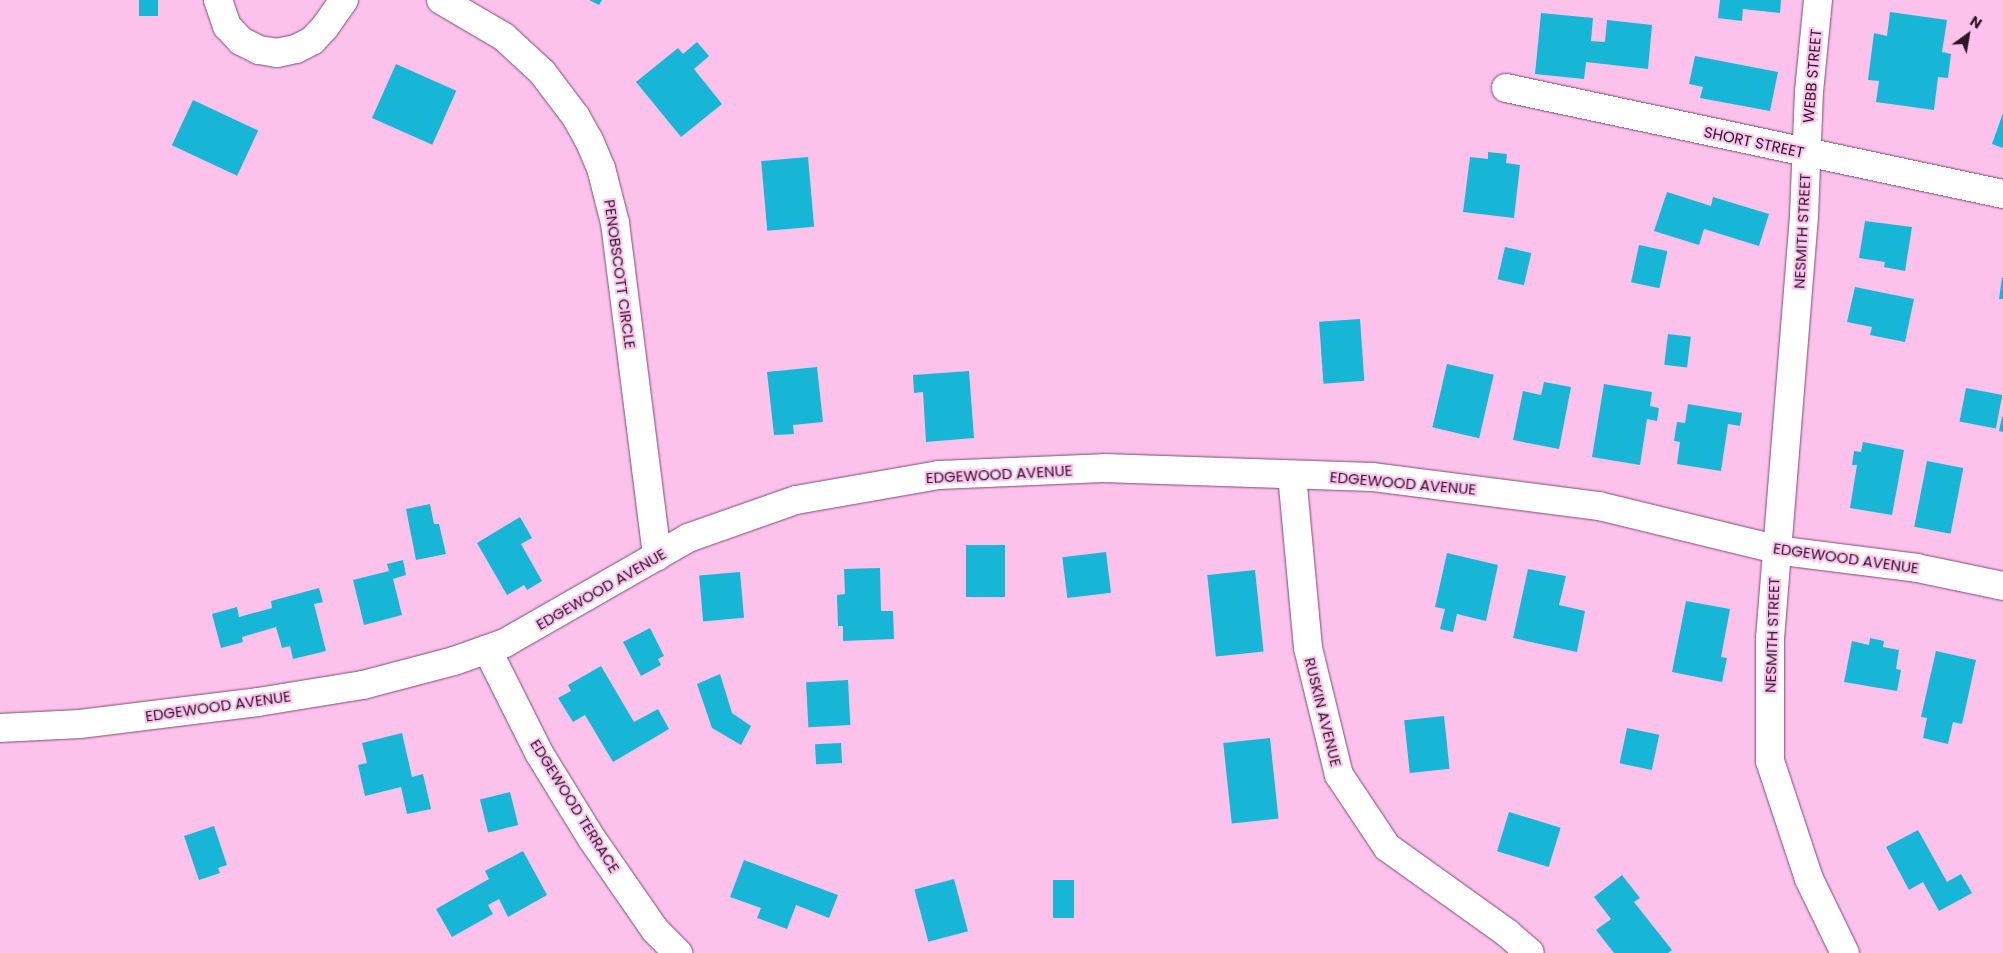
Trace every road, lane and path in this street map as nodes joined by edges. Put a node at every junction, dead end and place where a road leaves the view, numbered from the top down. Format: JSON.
{"nodes":[{"id":1,"x":218,"y":0,"type":"edge"},
{"id":2,"x":344,"y":0,"type":"edge"},
{"id":3,"x":441,"y":0,"type":"edge"},
{"id":4,"x":1818,"y":0,"type":"edge"},
{"id":5,"x":1506,"y":88,"type":"dead end"},
{"id":6,"x":1806,"y":153,"type":"junction"},
{"id":7,"x":2003,"y":194,"type":"edge"},
{"id":8,"x":1292,"y":475,"type":"junction"},
{"id":9,"x":1776,"y":549,"type":"junction"},
{"id":10,"x":657,"y":556,"type":"junction"},
{"id":11,"x":2003,"y":586,"type":"edge"},
{"id":12,"x":487,"y":649,"type":"junction"},
{"id":13,"x":0,"y":728,"type":"edge"},
{"id":14,"x":678,"y":953,"type":"edge"},
{"id":15,"x":1527,"y":953,"type":"edge"},
{"id":16,"x":1845,"y":953,"type":"edge"}],
"edges":[{"from":1,"to":2,"type":"street"},
{"from":3,"to":10,"type":"street","name":"PENOBSCOTT CIRCLE"},
{"from":4,"to":6,"type":"street","name":"WEBB STREET"},
{"from":5,"to":6,"type":"street","name":"SHORT STREET"},
{"from":6,"to":7,"type":"street","name":"SHORT STREET"},
{"from":6,"to":9,"type":"street","name":"NESMITH STREET"},
{"from":8,"to":9,"type":"street","name":"EDGEWOOD AVENUE"},
{"from":8,"to":10,"type":"street","name":"EDGEWOOD AVENUE"},
{"from":8,"to":15,"type":"street","name":"RUSKIN AVENUE"},
{"from":9,"to":11,"type":"street","name":"EDGEWOOD AVENUE"},
{"from":9,"to":16,"type":"street","name":"NESMITH STREET"},
{"from":10,"to":12,"type":"street","name":"EDGEWOOD AVENUE"},
{"from":12,"to":13,"type":"street","name":"EDGEWOOD AVENUE"},
{"from":12,"to":14,"type":"street","name":"EDGEWOOD TERRACE"}]}
